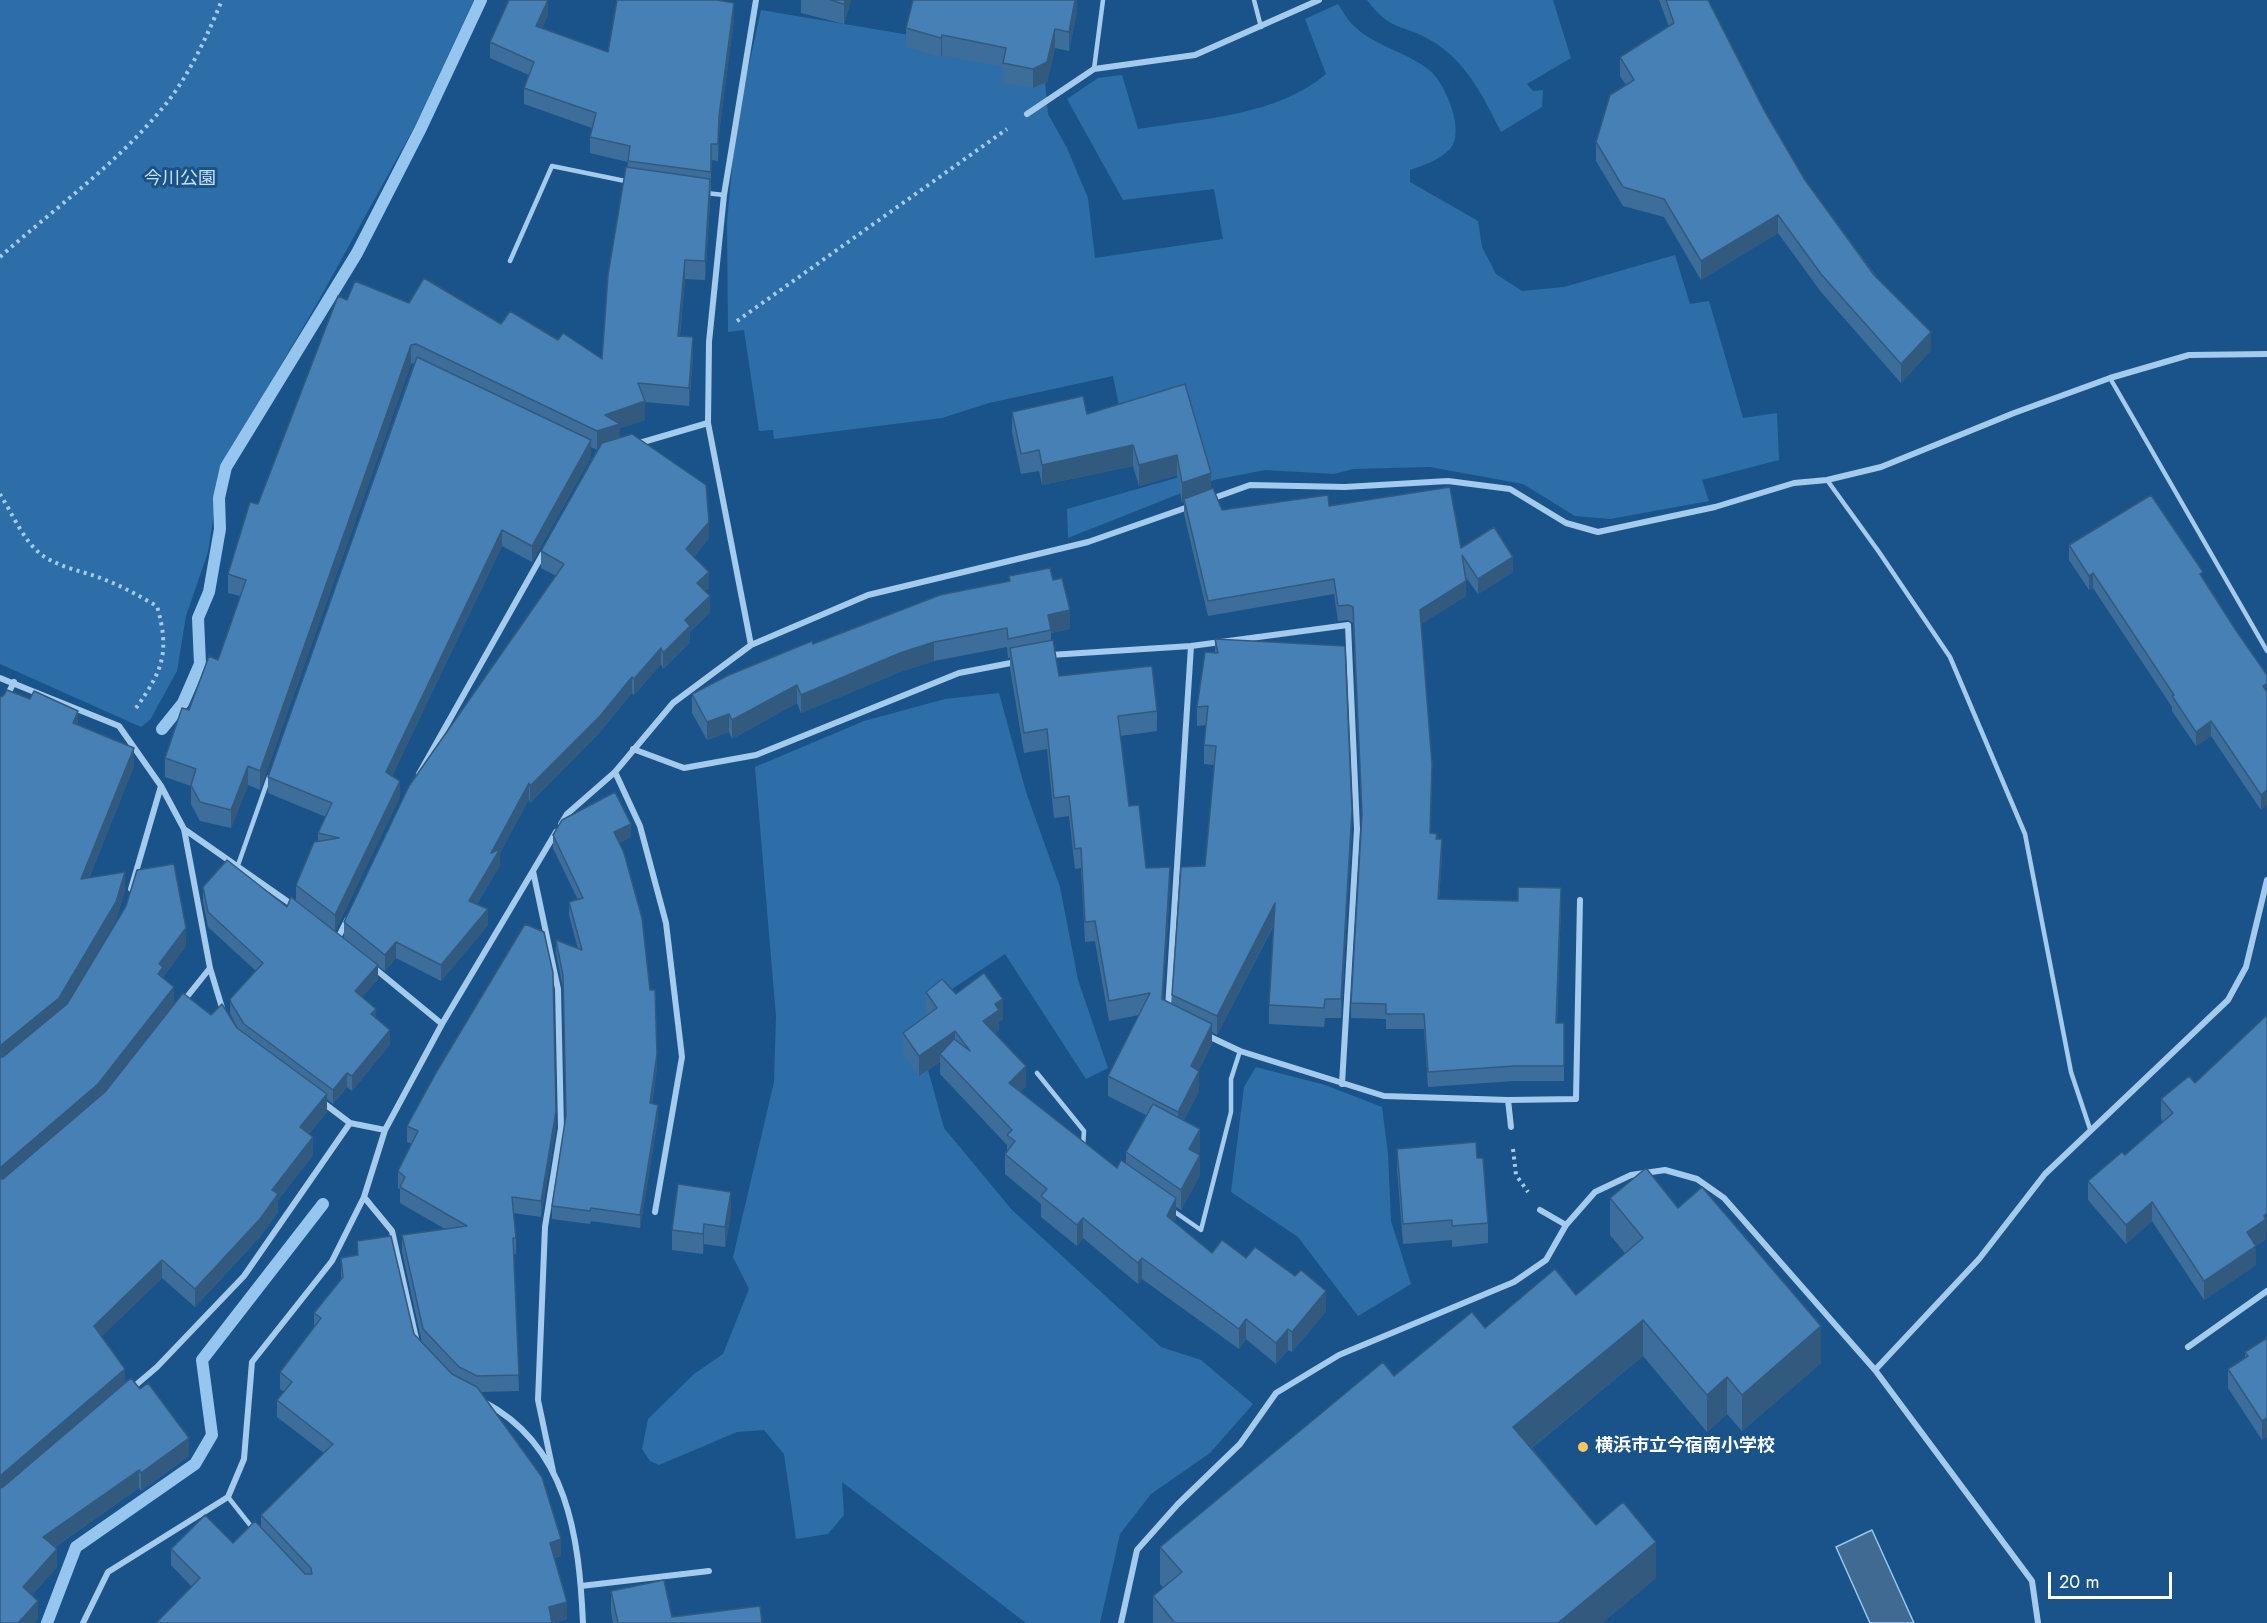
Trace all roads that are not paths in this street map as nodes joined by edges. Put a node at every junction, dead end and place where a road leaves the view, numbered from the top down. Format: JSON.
{"nodes":[{"id":1,"x":756,"y":0,"type":"edge"},
{"id":2,"x":1103,"y":0,"type":"edge"},
{"id":3,"x":1254,"y":0,"type":"edge"},
{"id":4,"x":1319,"y":0,"type":"edge"},
{"id":5,"x":1261,"y":27,"type":"junction"},
{"id":6,"x":1094,"y":69,"type":"junction"},
{"id":7,"x":1028,"y":114,"type":"road end"},
{"id":8,"x":637,"y":183,"type":"edge"},
{"id":9,"x":702,"y":192,"type":"edge"},
{"id":10,"x":724,"y":195,"type":"junction"},
{"id":11,"x":510,"y":261,"type":"dead end"},
{"id":12,"x":2267,"y":354,"type":"edge"},
{"id":13,"x":2110,"y":378,"type":"junction"},
{"id":14,"x":708,"y":423,"type":"junction"},
{"id":15,"x":631,"y":446,"type":"edge"},
{"id":16,"x":1827,"y":480,"type":"junction"},
{"id":17,"x":1207,"y":500,"type":"edge"},
{"id":18,"x":1196,"y":504,"type":"edge"},
{"id":19,"x":546,"y":547,"type":"edge"},
{"id":20,"x":751,"y":645,"type":"junction"},
{"id":21,"x":1191,"y":646,"type":"junction"},
{"id":22,"x":2267,"y":651,"type":"edge"},
{"id":23,"x":1037,"y":658,"type":"edge"},
{"id":24,"x":1026,"y":660,"type":"edge"},
{"id":25,"x":0,"y":678,"type":"edge"},
{"id":26,"x":14,"y":682,"type":"junction"},
{"id":27,"x":0,"y":711,"type":"edge"},
{"id":28,"x":633,"y":749,"type":"junction"},
{"id":29,"x":615,"y":772,"type":"junction"},
{"id":30,"x":270,"y":774,"type":"edge"},
{"id":31,"x":414,"y":782,"type":"edge"},
{"id":32,"x":161,"y":786,"type":"junction"},
{"id":33,"x":184,"y":829,"type":"junction"},
{"id":34,"x":238,"y":865,"type":"junction"},
{"id":35,"x":533,"y":871,"type":"junction"},
{"id":36,"x":2267,"y":880,"type":"edge"},
{"id":37,"x":128,"y":900,"type":"edge"},
{"id":38,"x":1580,"y":900,"type":"dead end"},
{"id":39,"x":302,"y":912,"type":"edge"},
{"id":40,"x":348,"y":918,"type":"edge"},
{"id":41,"x":329,"y":932,"type":"edge"},
{"id":42,"x":338,"y":938,"type":"junction"},
{"id":43,"x":347,"y":945,"type":"edge"},
{"id":44,"x":364,"y":960,"type":"edge"},
{"id":45,"x":210,"y":968,"type":"junction"},
{"id":46,"x":174,"y":1014,"type":"edge"},
{"id":47,"x":1167,"y":1017,"type":"edge"},
{"id":48,"x":226,"y":1019,"type":"edge"},
{"id":49,"x":442,"y":1024,"type":"junction"},
{"id":50,"x":1198,"y":1032,"type":"edge"},
{"id":51,"x":1240,"y":1051,"type":"junction"},
{"id":52,"x":1037,"y":1073,"type":"dead end"},
{"id":53,"x":1342,"y":1084,"type":"junction"},
{"id":54,"x":313,"y":1096,"type":"edge"},
{"id":55,"x":1508,"y":1100,"type":"junction"},
{"id":56,"x":350,"y":1123,"type":"junction"},
{"id":57,"x":1511,"y":1127,"type":"road end"},
{"id":58,"x":2090,"y":1129,"type":"junction"},
{"id":59,"x":384,"y":1130,"type":"junction"},
{"id":60,"x":1093,"y":1155,"type":"edge"},
{"id":61,"x":364,"y":1197,"type":"junction"},
{"id":62,"x":1162,"y":1203,"type":"edge"},
{"id":63,"x":1540,"y":1210,"type":"road end"},
{"id":64,"x":655,"y":1212,"type":"dead end"},
{"id":65,"x":1566,"y":1225,"type":"junction"},
{"id":66,"x":2267,"y":1291,"type":"edge"},
{"id":67,"x":418,"y":1347,"type":"edge"},
{"id":68,"x":2188,"y":1347,"type":"dead end"},
{"id":69,"x":1875,"y":1370,"type":"junction"},
{"id":70,"x":124,"y":1394,"type":"edge"},
{"id":71,"x":476,"y":1398,"type":"edge"},
{"id":72,"x":553,"y":1471,"type":"junction"},
{"id":73,"x":228,"y":1497,"type":"junction"},
{"id":74,"x":260,"y":1537,"type":"edge"},
{"id":75,"x":709,"y":1571,"type":"dead end"},
{"id":76,"x":581,"y":1586,"type":"junction"},
{"id":77,"x":83,"y":1623,"type":"edge"},
{"id":78,"x":583,"y":1623,"type":"edge"},
{"id":79,"x":1121,"y":1623,"type":"edge"},
{"id":80,"x":2038,"y":1623,"type":"edge"}],
"edges":[{"from":1,"to":10,"type":"street"},
{"from":2,"to":6,"type":"lane"},
{"from":3,"to":5,"type":"lane"},
{"from":4,"to":5,"type":"street"},
{"from":5,"to":6,"type":"street"},
{"from":6,"to":7,"type":"street"},
{"from":8,"to":11,"type":"lane"},
{"from":9,"to":10,"type":"lane"},
{"from":10,"to":14,"type":"street"},
{"from":12,"to":13,"type":"street"},
{"from":13,"to":16,"type":"street"},
{"from":13,"to":22,"type":"lane"},
{"from":14,"to":15,"type":"street"},
{"from":14,"to":20,"type":"street"},
{"from":16,"to":17,"type":"street"},
{"from":16,"to":58,"type":"lane"},
{"from":18,"to":20,"type":"street"},
{"from":19,"to":31,"type":"street"},
{"from":20,"to":28,"type":"street"},
{"from":21,"to":23,"type":"street"},
{"from":21,"to":47,"type":"street"},
{"from":21,"to":53,"type":"street"},
{"from":24,"to":28,"type":"street"},
{"from":25,"to":26,"type":"street"},
{"from":26,"to":27,"type":"street"},
{"from":26,"to":32,"type":"street"},
{"from":28,"to":29,"type":"street"},
{"from":29,"to":35,"type":"street"},
{"from":29,"to":64,"type":"street"},
{"from":30,"to":34,"type":"lane"},
{"from":32,"to":33,"type":"street"},
{"from":32,"to":37,"type":"street"},
{"from":33,"to":34,"type":"street"},
{"from":33,"to":45,"type":"street"},
{"from":34,"to":39,"type":"street"},
{"from":35,"to":49,"type":"street"},
{"from":35,"to":72,"type":"street"},
{"from":36,"to":58,"type":"street"},
{"from":38,"to":55,"type":"street"},
{"from":40,"to":42,"type":"street"},
{"from":41,"to":42,"type":"street"},
{"from":42,"to":43,"type":"street"},
{"from":44,"to":49,"type":"street"},
{"from":45,"to":46,"type":"street"},
{"from":45,"to":48,"type":"street"},
{"from":49,"to":59,"type":"street"},
{"from":50,"to":51,"type":"street"},
{"from":51,"to":53,"type":"street"},
{"from":51,"to":62,"type":"lane"},
{"from":52,"to":60,"type":"lane"},
{"from":53,"to":55,"type":"street"},
{"from":54,"to":56,"type":"street"},
{"from":55,"to":57,"type":"street"},
{"from":56,"to":59,"type":"street"},
{"from":56,"to":70,"type":"street"},
{"from":58,"to":69,"type":"street"},
{"from":59,"to":61,"type":"street"},
{"from":61,"to":67,"type":"street"},
{"from":61,"to":73,"type":"street"},
{"from":63,"to":65,"type":"street"},
{"from":65,"to":69,"type":"street"},
{"from":65,"to":79,"type":"street"},
{"from":66,"to":68,"type":"street"},
{"from":69,"to":80,"type":"street"},
{"from":71,"to":72,"type":"street"},
{"from":72,"to":76,"type":"street"},
{"from":73,"to":74,"type":"lane"},
{"from":73,"to":77,"type":"street"},
{"from":75,"to":76,"type":"street"},
{"from":76,"to":78,"type":"street"}]}
